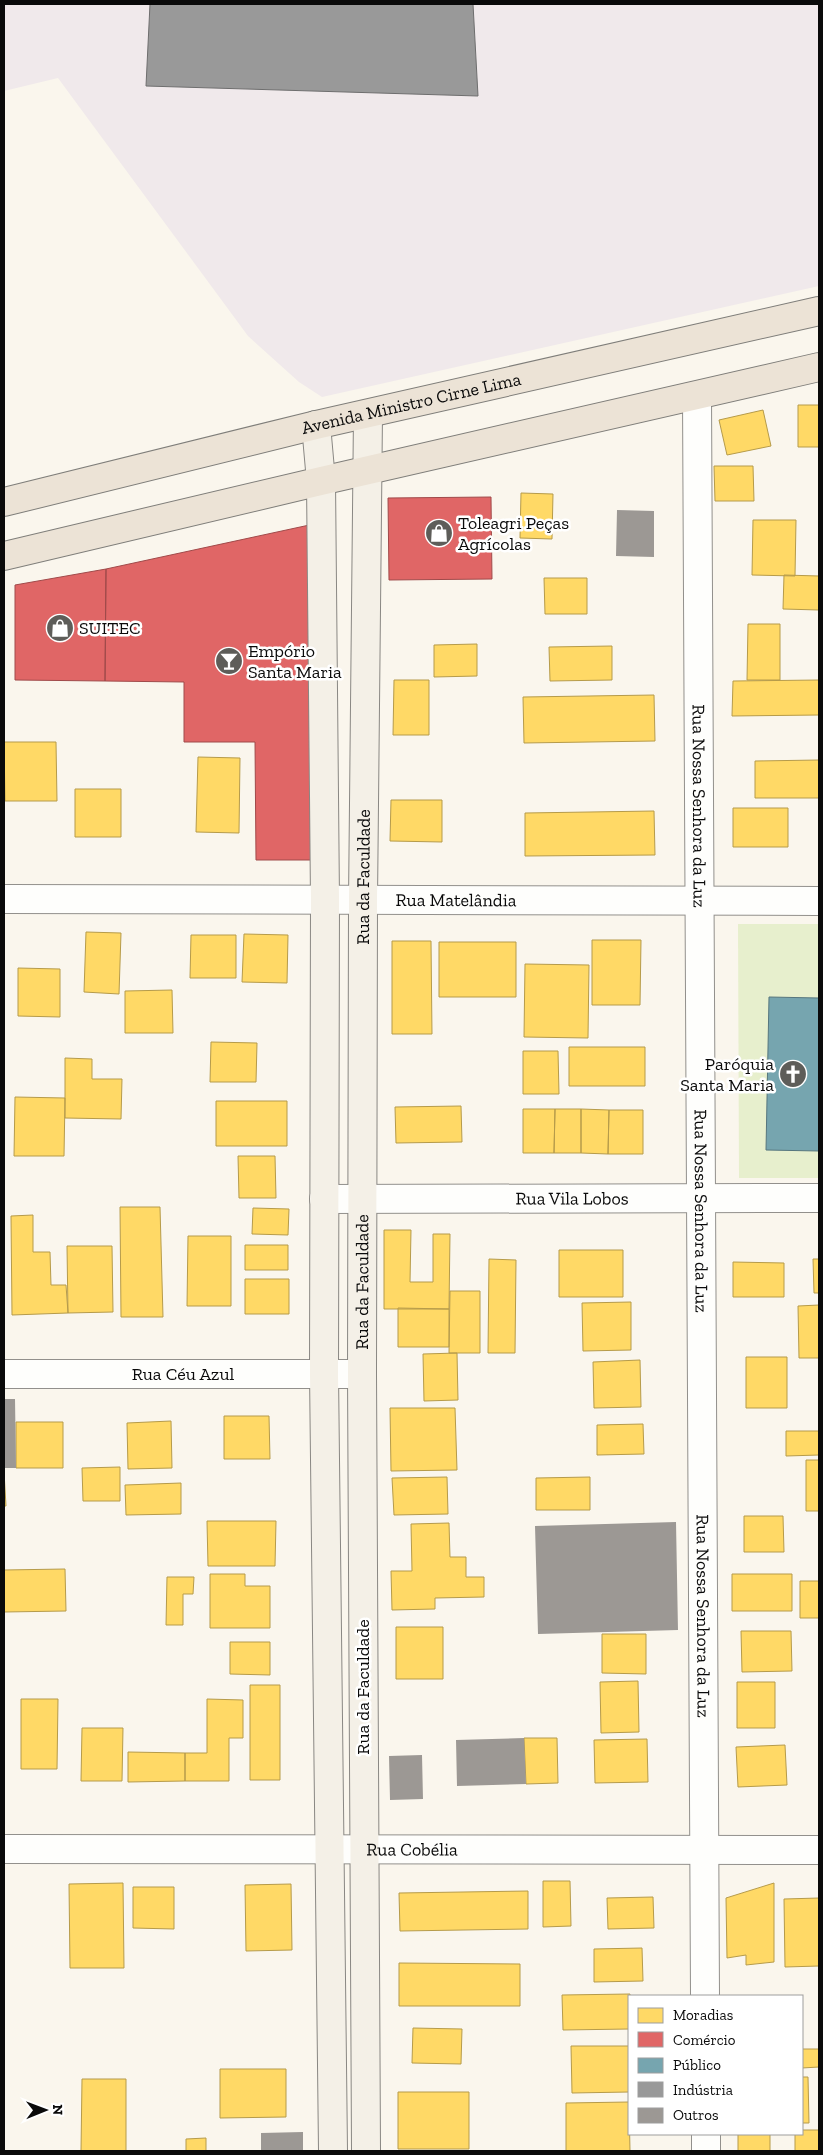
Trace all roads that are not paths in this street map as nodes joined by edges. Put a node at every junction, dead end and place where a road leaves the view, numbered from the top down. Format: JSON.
{"nodes":[{"id":1,"x":819,"y":311,"type":"edge"},
{"id":2,"x":819,"y":367,"type":"edge"},
{"id":3,"x":697,"y":396,"type":"junction"},
{"id":4,"x":368,"y":414,"type":"junction"},
{"id":5,"x":316,"y":425,"type":"junction"},
{"id":6,"x":368,"y":471,"type":"junction"},
{"id":7,"x":321,"y":481,"type":"junction"},
{"id":8,"x":4,"y":502,"type":"edge"},
{"id":9,"x":4,"y":556,"type":"edge"},
{"id":10,"x":4,"y":899,"type":"edge"},
{"id":11,"x":325,"y":900,"type":"junction"},
{"id":12,"x":363,"y":901,"type":"junction"},
{"id":13,"x":699,"y":901,"type":"junction"},
{"id":14,"x":819,"y":901,"type":"edge"},
{"id":15,"x":701,"y":1197,"type":"junction"},
{"id":16,"x":363,"y":1198,"type":"junction"},
{"id":17,"x":819,"y":1198,"type":"edge"},
{"id":18,"x":324,"y":1199,"type":"junction"},
{"id":19,"x":324,"y":1373,"type":"junction"},
{"id":20,"x":4,"y":1374,"type":"edge"},
{"id":21,"x":362,"y":1374,"type":"junction"},
{"id":22,"x":4,"y":1849,"type":"edge"},
{"id":23,"x":330,"y":1850,"type":"junction"},
{"id":24,"x":363,"y":1850,"type":"junction"},
{"id":25,"x":819,"y":1850,"type":"edge"},
{"id":26,"x":705,"y":1851,"type":"junction"},
{"id":27,"x":705,"y":1995,"type":"edge"},
{"id":28,"x":706,"y":2135,"type":"edge"},
{"id":29,"x":333,"y":2151,"type":"edge"},
{"id":30,"x":366,"y":2151,"type":"edge"},
{"id":31,"x":706,"y":2151,"type":"edge"}],
"edges":[{"from":1,"to":4,"type":"main road","name":"Avenida Ministro Cirne Lima"},
{"from":2,"to":3,"type":"main road"},
{"from":3,"to":6,"type":"main road"},
{"from":3,"to":13,"type":"street","name":"Rua Nossa Senhora da Luz"},
{"from":4,"to":5,"type":"main road","name":"Avenida Ministro Cirne Lima"},
{"from":4,"to":6,"type":"street","name":"Rua da Faculdade"},
{"from":5,"to":7,"type":"street","name":"Rua da Faculdade"},
{"from":5,"to":8,"type":"main road","name":"Avenida Ministro Cirne Lima"},
{"from":6,"to":7,"type":"main road"},
{"from":6,"to":12,"type":"street","name":"Rua da Faculdade"},
{"from":7,"to":9,"type":"main road"},
{"from":7,"to":11,"type":"street","name":"Rua da Faculdade"},
{"from":10,"to":11,"type":"street","name":"Rua Matelândia"},
{"from":11,"to":12,"type":"street","name":"Rua Matelândia"},
{"from":11,"to":18,"type":"street","name":"Rua da Faculdade"},
{"from":12,"to":13,"type":"street","name":"Rua Matelândia"},
{"from":12,"to":16,"type":"street","name":"Rua da Faculdade"},
{"from":13,"to":14,"type":"street","name":"Rua Matelândia"},
{"from":13,"to":15,"type":"street","name":"Rua Nossa Senhora da Luz"},
{"from":15,"to":16,"type":"street","name":"Rua Vila Lobos"},
{"from":15,"to":17,"type":"street","name":"Rua Vila Lobos"},
{"from":15,"to":26,"type":"street","name":"Rua Nossa Senhora da Luz"},
{"from":16,"to":18,"type":"street","name":"Rua Vila Lobos"},
{"from":16,"to":21,"type":"street","name":"Rua da Faculdade"},
{"from":18,"to":19,"type":"street","name":"Rua da Faculdade"},
{"from":19,"to":20,"type":"street","name":"Rua Céu Azul"},
{"from":19,"to":21,"type":"street","name":"Rua Céu Azul"},
{"from":19,"to":23,"type":"street","name":"Rua da Faculdade"},
{"from":21,"to":24,"type":"street","name":"Rua da Faculdade"},
{"from":22,"to":23,"type":"street","name":"Rua Cobélia"},
{"from":23,"to":24,"type":"street","name":"Rua Cobélia"},
{"from":23,"to":29,"type":"street","name":"Rua da Faculdade"},
{"from":24,"to":26,"type":"street","name":"Rua Cobélia"},
{"from":24,"to":30,"type":"street","name":"Rua da Faculdade"},
{"from":25,"to":26,"type":"street","name":"Rua Cobélia"},
{"from":26,"to":27,"type":"street","name":"Rua Nossa Senhora da Luz"},
{"from":28,"to":31,"type":"street"}]}
